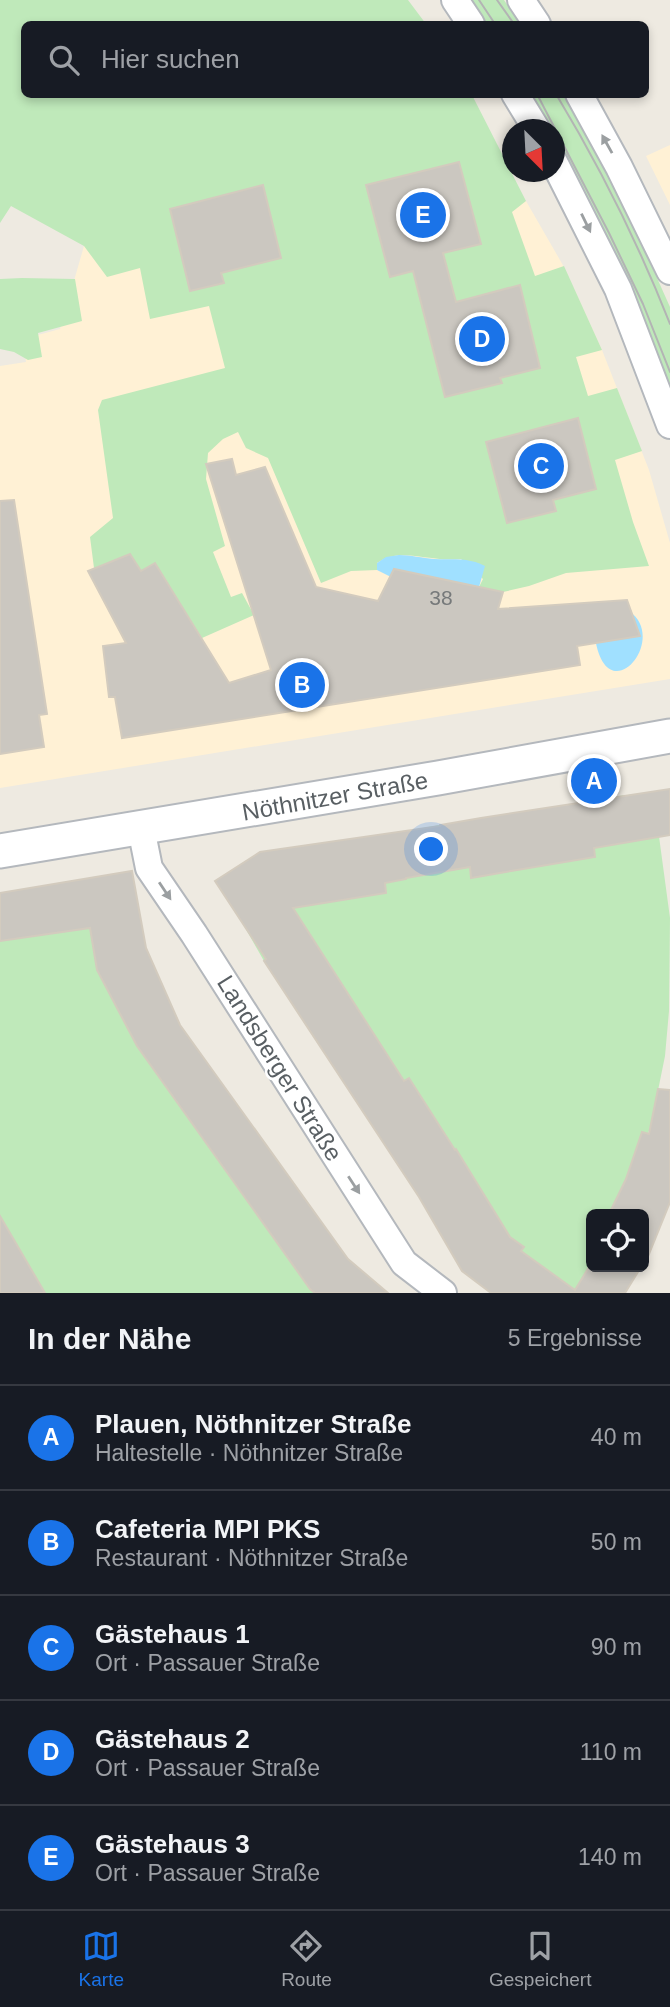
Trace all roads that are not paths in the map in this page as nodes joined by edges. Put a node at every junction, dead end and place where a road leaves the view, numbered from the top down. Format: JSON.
{"nodes":[{"id":1,"x":456,"y":0,"type":"edge"},
{"id":2,"x":521,"y":0,"type":"edge"},
{"id":3,"x":469,"y":21,"type":"edge"},
{"id":4,"x":535,"y":21,"type":"edge"},
{"id":5,"x":517,"y":98,"type":"edge"},
{"id":6,"x":581,"y":98,"type":"edge"},
{"id":7,"x":530,"y":119,"type":"edge"},
{"id":8,"x":565,"y":182,"type":"edge"},
{"id":9,"x":670,"y":271,"type":"edge"},
{"id":10,"x":670,"y":425,"type":"edge"},
{"id":11,"x":670,"y":736,"type":"edge"},
{"id":12,"x":141,"y":828,"type":"junction"},
{"id":13,"x":0,"y":851,"type":"edge"},
{"id":14,"x":443,"y":1293,"type":"edge"}],
"edges":[{"from":1,"to":3,"type":"street"},
{"from":2,"to":4,"type":"street"},
{"from":5,"to":7,"type":"street"},
{"from":9,"to":6,"type":"street","one_way":true},
{"from":8,"to":10,"type":"street","one_way":true},
{"from":11,"to":12,"type":"street","name":"Nöthnitzer Straße"},
{"from":12,"to":13,"type":"street","name":"Nöthnitzer Straße"},
{"from":12,"to":14,"type":"street","name":"Landsberger Straße","one_way":true}]}
